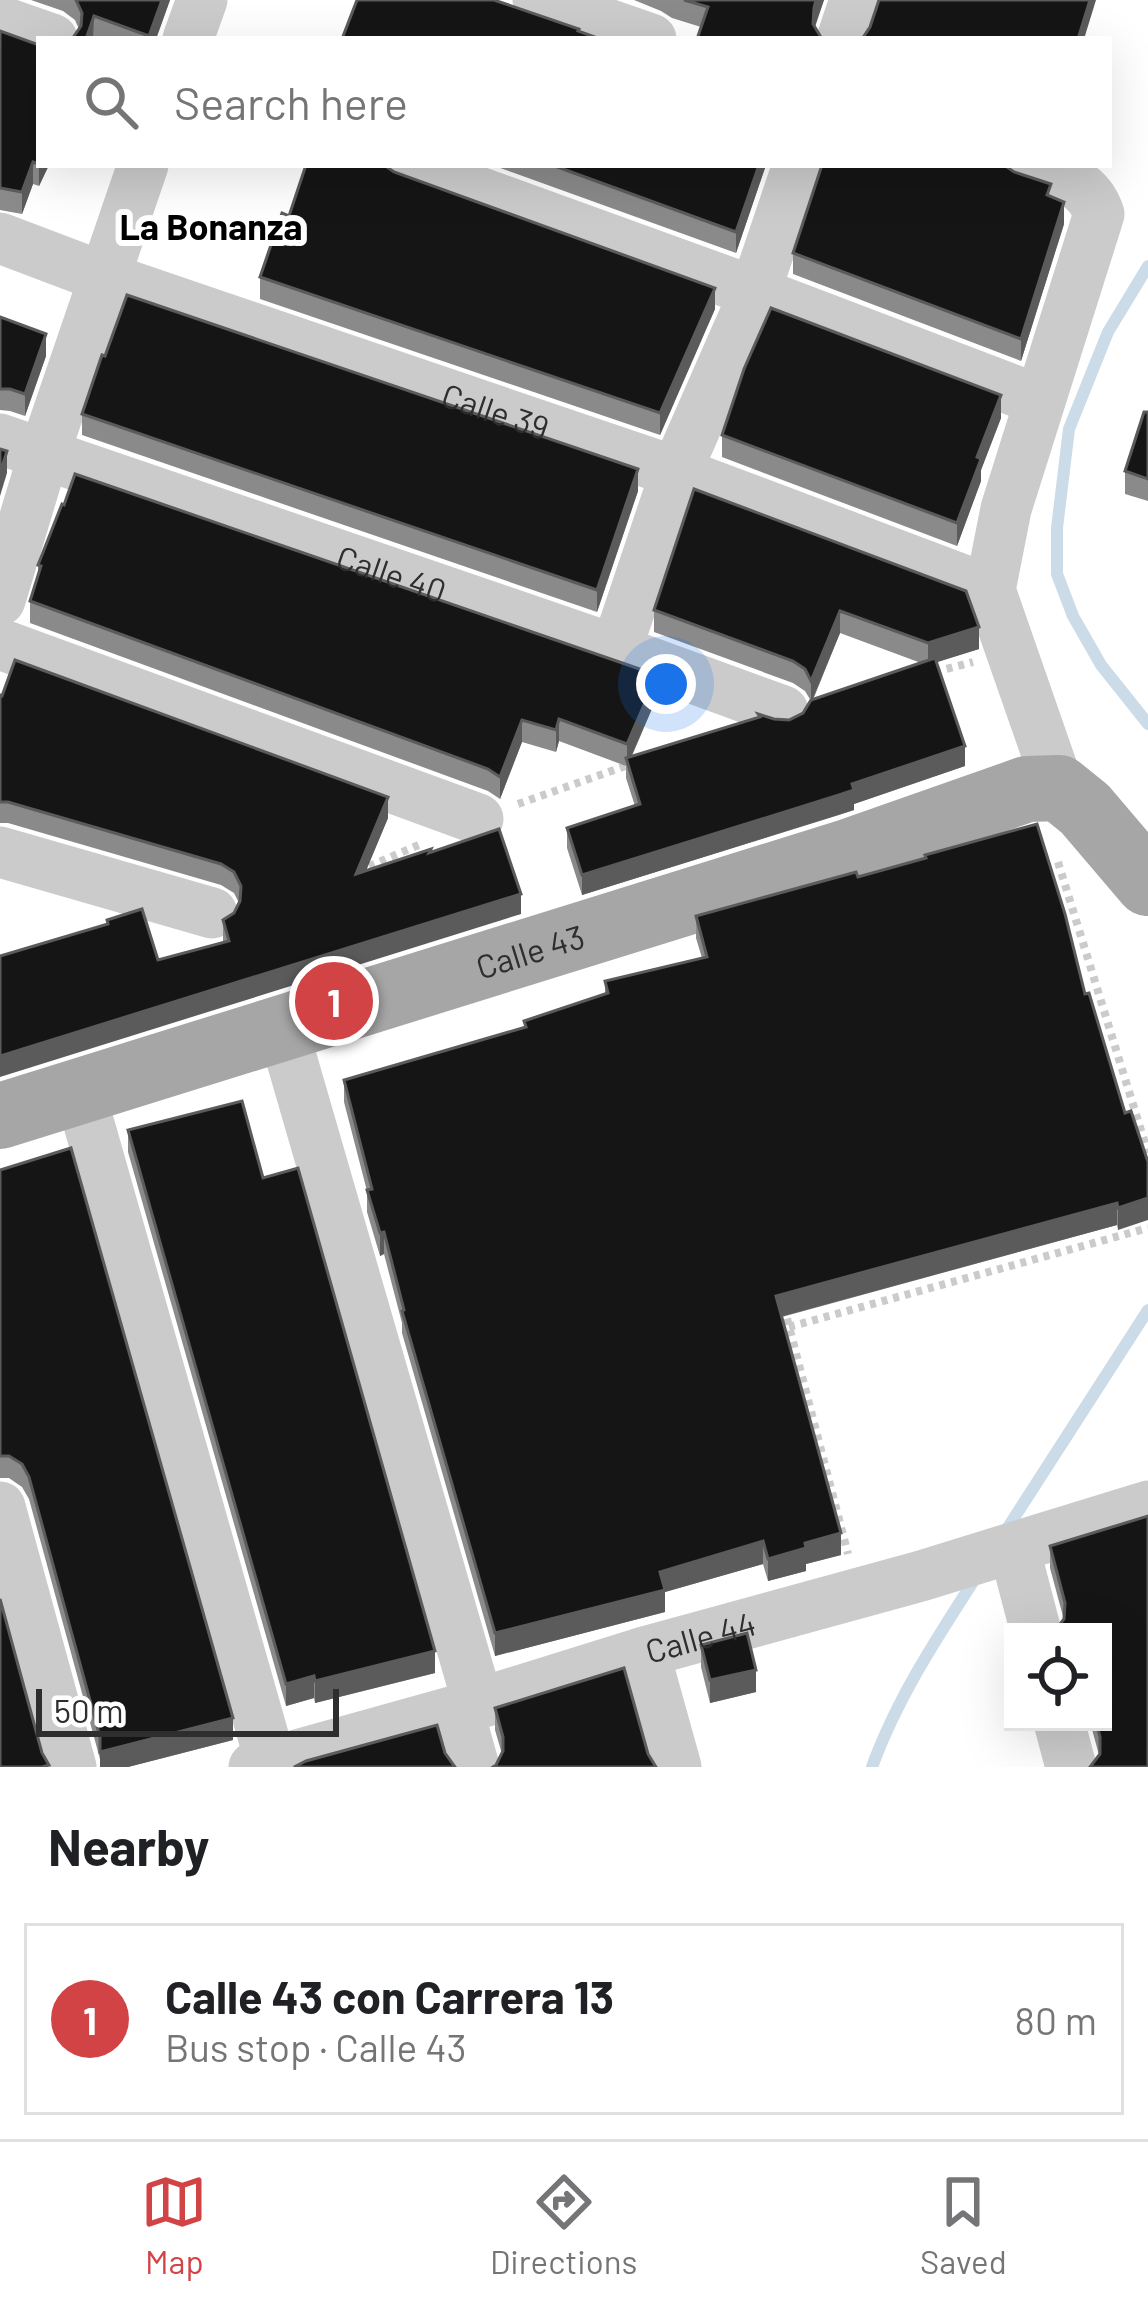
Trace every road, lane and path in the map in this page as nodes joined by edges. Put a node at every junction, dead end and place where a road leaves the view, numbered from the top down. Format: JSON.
{"nodes":[{"id":1,"x":202,"y":0,"type":"edge"},
{"id":2,"x":538,"y":0,"type":"edge"},
{"id":3,"x":855,"y":0,"type":"edge"},
{"id":4,"x":0,"y":21,"type":"edge"},
{"id":5,"x":43,"y":36,"type":"edge"},
{"id":6,"x":189,"y":36,"type":"edge"},
{"id":7,"x":642,"y":36,"type":"edge"},
{"id":8,"x":843,"y":36,"type":"edge"},
{"id":9,"x":141,"y":168,"type":"edge"},
{"id":10,"x":412,"y":168,"type":"edge"},
{"id":11,"x":797,"y":168,"type":"edge"},
{"id":12,"x":1032,"y":168,"type":"edge"},
{"id":13,"x":0,"y":238,"type":"edge"},
{"id":14,"x":104,"y":277,"type":"junction"},
{"id":15,"x":755,"y":292,"type":"junction"},
{"id":16,"x":1039,"y":400,"type":"junction"},
{"id":17,"x":22,"y":447,"type":"edge"},
{"id":18,"x":676,"y":472,"type":"junction"},
{"id":19,"x":990,"y":590,"type":"junction"},
{"id":20,"x":0,"y":600,"type":"edge"},
{"id":21,"x":0,"y":644,"type":"edge"},
{"id":22,"x":616,"y":650,"type":"junction"},
{"id":23,"x":1011,"y":652,"type":"junction"},
{"id":24,"x":920,"y":676,"type":"edge"},
{"id":25,"x":783,"y":711,"type":"dead end"},
{"id":26,"x":651,"y":756,"type":"edge"},
{"id":27,"x":1047,"y":789,"type":"junction"},
{"id":28,"x":478,"y":819,"type":"junction"},
{"id":29,"x":0,"y":852,"type":"edge"},
{"id":30,"x":338,"y":877,"type":"edge"},
{"id":31,"x":1148,"y":883,"type":"edge"},
{"id":32,"x":212,"y":913,"type":"dead end"},
{"id":33,"x":282,"y":1026,"type":"junction"},
{"id":34,"x":79,"y":1089,"type":"junction"},
{"id":35,"x":0,"y":1115,"type":"edge"},
{"id":36,"x":1148,"y":1153,"type":"edge"},
{"id":37,"x":1148,"y":1228,"type":"edge"},
{"id":38,"x":783,"y":1304,"type":"edge"},
{"id":39,"x":789,"y":1327,"type":"junction"},
{"id":40,"x":1148,"y":1506,"type":"edge"},
{"id":41,"x":0,"y":1507,"type":"edge"},
{"id":42,"x":1014,"y":1548,"type":"junction"},
{"id":43,"x":859,"y":1593,"type":"junction"},
{"id":44,"x":1034,"y":1623,"type":"edge"},
{"id":45,"x":644,"y":1652,"type":"junction"},
{"id":46,"x":468,"y":1706,"type":"junction"},
{"id":47,"x":1061,"y":1731,"type":"edge"},
{"id":48,"x":266,"y":1765,"type":"edge"},
{"id":49,"x":71,"y":1767,"type":"edge"},
{"id":50,"x":474,"y":1767,"type":"edge"},
{"id":51,"x":676,"y":1767,"type":"edge"},
{"id":52,"x":1071,"y":1767,"type":"edge"}],
"edges":[{"from":1,"to":6,"type":"street"},
{"from":2,"to":7,"type":"street"},
{"from":3,"to":8,"type":"street"},
{"from":4,"to":5,"type":"street"},
{"from":9,"to":14,"type":"street"},
{"from":10,"to":15,"type":"street"},
{"from":11,"to":15,"type":"street"},
{"from":12,"to":16,"type":"street"},
{"from":13,"to":14,"type":"street","name":"Calle 39"},
{"from":14,"to":17,"type":"street"},
{"from":14,"to":18,"type":"street","name":"Calle 39"},
{"from":15,"to":16,"type":"street"},
{"from":15,"to":18,"type":"street"},
{"from":16,"to":19,"type":"street"},
{"from":17,"to":20,"type":"street"},
{"from":17,"to":22,"type":"street","name":"Calle 40"},
{"from":18,"to":19,"type":"street","name":"Calle 39"},
{"from":18,"to":22,"type":"street"},
{"from":19,"to":23,"type":"street"},
{"from":21,"to":28,"type":"street"},
{"from":22,"to":25,"type":"street","name":"Calle 40"},
{"from":23,"to":24,"type":"path"},
{"from":23,"to":27,"type":"street"},
{"from":26,"to":28,"type":"path"},
{"from":27,"to":31,"type":"main road"},
{"from":27,"to":33,"type":"main road","name":"Calle 43"},
{"from":27,"to":36,"type":"path"},
{"from":28,"to":30,"type":"path"},
{"from":29,"to":32,"type":"street"},
{"from":33,"to":34,"type":"main road","name":"Calle 43"},
{"from":33,"to":46,"type":"street"},
{"from":34,"to":35,"type":"main road","name":"Calle 43"},
{"from":34,"to":48,"type":"street"},
{"from":37,"to":39,"type":"path"},
{"from":38,"to":39,"type":"path"},
{"from":39,"to":43,"type":"path"},
{"from":40,"to":42,"type":"street","name":"Calle 44"},
{"from":41,"to":49,"type":"street"},
{"from":42,"to":43,"type":"street","name":"Calle 44"},
{"from":42,"to":44,"type":"street"},
{"from":43,"to":45,"type":"street","name":"Calle 44"},
{"from":45,"to":46,"type":"street","name":"Calle 44"},
{"from":45,"to":51,"type":"street"},
{"from":46,"to":48,"type":"street","name":"Calle 44"},
{"from":46,"to":50,"type":"street"},
{"from":47,"to":52,"type":"street"}]}
